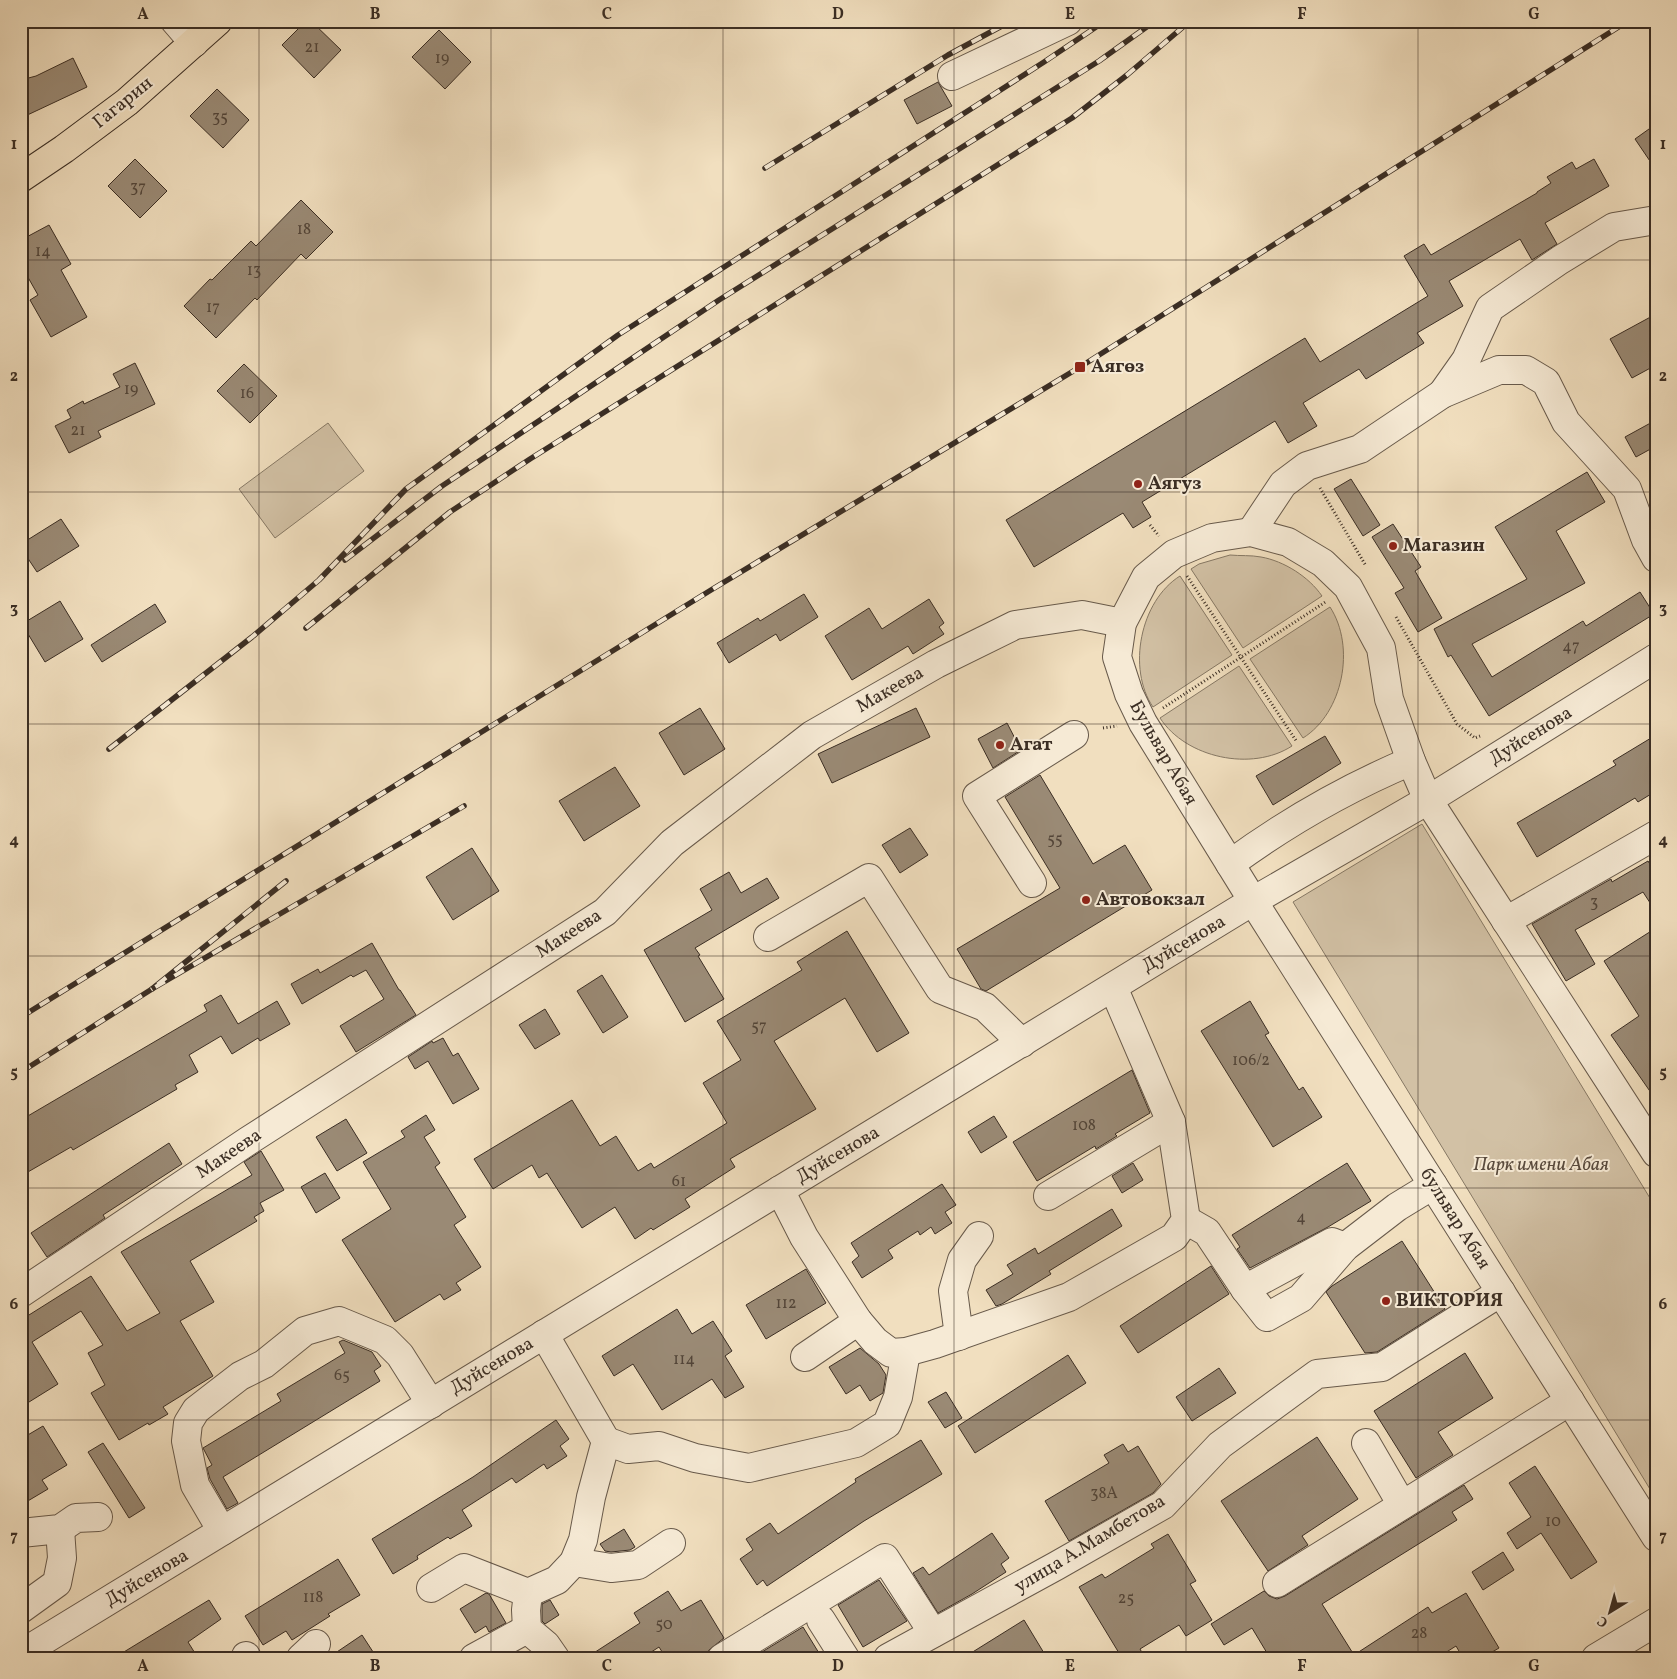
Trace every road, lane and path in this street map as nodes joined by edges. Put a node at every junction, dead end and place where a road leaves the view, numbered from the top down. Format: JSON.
{"nodes":[{"id":1,"x":175,"y":21,"type":"edge"},
{"id":2,"x":218,"y":21,"type":"edge"},
{"id":3,"x":1068,"y":21,"type":"edge"},
{"id":4,"x":194,"y":43,"type":"junction"},
{"id":5,"x":952,"y":76,"type":"dead end"},
{"id":6,"x":21,"y":178,"type":"edge"},
{"id":7,"x":1656,"y":220,"type":"edge"},
{"id":8,"x":1442,"y":394,"type":"junction"},
{"id":9,"x":1307,"y":466,"type":"junction"},
{"id":10,"x":1150,"y":525,"type":"dead end"},
{"id":11,"x":1251,"y":532,"type":"junction"},
{"id":12,"x":1174,"y":554,"type":"junction"},
{"id":13,"x":1656,"y":558,"type":"edge"},
{"id":14,"x":1348,"y":587,"type":"junction"},
{"id":15,"x":1395,"y":616,"type":"dead end"},
{"id":16,"x":1122,"y":623,"type":"junction"},
{"id":17,"x":1241,"y":657,"type":"junction"},
{"id":18,"x":1656,"y":658,"type":"edge"},
{"id":19,"x":1143,"y":723,"type":"junction"},
{"id":20,"x":1103,"y":728,"type":"dead end"},
{"id":21,"x":1074,"y":735,"type":"dead end"},
{"id":22,"x":1482,"y":736,"type":"dead end"},
{"id":23,"x":1297,"y":742,"type":"dead end"},
{"id":24,"x":1411,"y":761,"type":"junction"},
{"id":25,"x":1428,"y":800,"type":"junction"},
{"id":26,"x":1656,"y":835,"type":"edge"},
{"id":27,"x":1230,"y":864,"type":"junction"},
{"id":28,"x":1032,"y":883,"type":"dead end"},
{"id":29,"x":1253,"y":902,"type":"junction"},
{"id":30,"x":1506,"y":921,"type":"junction"},
{"id":31,"x":768,"y":937,"type":"dead end"},
{"id":32,"x":1113,"y":987,"type":"junction"},
{"id":33,"x":1022,"y":1043,"type":"junction"},
{"id":34,"x":1171,"y":1122,"type":"junction"},
{"id":35,"x":1656,"y":1153,"type":"edge"},
{"id":36,"x":1434,"y":1185,"type":"junction"},
{"id":37,"x":780,"y":1190,"type":"junction"},
{"id":38,"x":1048,"y":1196,"type":"dead end"},
{"id":39,"x":1186,"y":1220,"type":"junction"},
{"id":40,"x":979,"y":1236,"type":"dead end"},
{"id":41,"x":1501,"y":1292,"type":"junction"},
{"id":42,"x":21,"y":1293,"type":"edge"},
{"id":43,"x":858,"y":1321,"type":"junction"},
{"id":44,"x":544,"y":1334,"type":"junction"},
{"id":45,"x":959,"y":1336,"type":"junction"},
{"id":46,"x":906,"y":1352,"type":"junction"},
{"id":47,"x":805,"y":1357,"type":"dead end"},
{"id":48,"x":1570,"y":1401,"type":"junction"},
{"id":49,"x":431,"y":1404,"type":"junction"},
{"id":50,"x":606,"y":1441,"type":"junction"},
{"id":51,"x":1366,"y":1443,"type":"dead end"},
{"id":52,"x":1402,"y":1505,"type":"junction"},
{"id":53,"x":98,"y":1517,"type":"dead end"},
{"id":54,"x":60,"y":1529,"type":"junction"},
{"id":55,"x":222,"y":1531,"type":"junction"},
{"id":56,"x":21,"y":1533,"type":"edge"},
{"id":57,"x":1656,"y":1537,"type":"edge"},
{"id":58,"x":671,"y":1543,"type":"dead end"},
{"id":59,"x":574,"y":1562,"type":"junction"},
{"id":60,"x":1277,"y":1583,"type":"dead end"},
{"id":61,"x":431,"y":1588,"type":"dead end"},
{"id":62,"x":528,"y":1593,"type":"junction"},
{"id":63,"x":21,"y":1609,"type":"edge"},
{"id":64,"x":821,"y":1620,"type":"dead end"},
{"id":65,"x":1656,"y":1622,"type":"edge"},
{"id":66,"x":527,"y":1628,"type":"junction"},
{"id":67,"x":933,"y":1633,"type":"junction"},
{"id":68,"x":21,"y":1654,"type":"edge"},
{"id":69,"x":474,"y":1658,"type":"edge"},
{"id":70,"x":555,"y":1658,"type":"edge"},
{"id":71,"x":722,"y":1658,"type":"edge"},
{"id":72,"x":845,"y":1658,"type":"edge"},
{"id":73,"x":888,"y":1658,"type":"edge"},
{"id":74,"x":1596,"y":1658,"type":"edge"}],
"edges":[{"from":1,"to":4,"type":"street"},
{"from":2,"to":4,"type":"main road","name":"Гагарин"},
{"from":3,"to":5,"type":"street"},
{"from":4,"to":6,"type":"main road","name":"Гагарин"},
{"from":7,"to":8,"type":"street"},
{"from":8,"to":9,"type":"street"},
{"from":8,"to":13,"type":"street"},
{"from":9,"to":11,"type":"street"},
{"from":9,"to":14,"type":"path"},
{"from":10,"to":12,"type":"path"},
{"from":11,"to":12,"type":"street","name":"Бульвар Абая"},
{"from":11,"to":14,"type":"street","name":"Бульвар Абая"},
{"from":12,"to":16,"type":"street","name":"Бульвар Абая"},
{"from":12,"to":17,"type":"path"},
{"from":14,"to":17,"type":"path"},
{"from":14,"to":24,"type":"street","name":"Бульвар Абая"},
{"from":15,"to":22,"type":"path"},
{"from":16,"to":19,"type":"street","name":"Бульвар Абая"},
{"from":16,"to":42,"type":"street","name":"Макеева"},
{"from":17,"to":19,"type":"path"},
{"from":17,"to":23,"type":"path"},
{"from":18,"to":25,"type":"street","name":"Дуйсенова"},
{"from":19,"to":20,"type":"path"},
{"from":19,"to":27,"type":"street","name":"Бульвар Абая"},
{"from":21,"to":28,"type":"street"},
{"from":24,"to":25,"type":"street","name":"Бульвар Абая"},
{"from":24,"to":27,"type":"street"},
{"from":25,"to":29,"type":"street","name":"Дуйсенова"},
{"from":25,"to":30,"type":"street"},
{"from":26,"to":30,"type":"street"},
{"from":27,"to":29,"type":"street","name":"Бульвар Абая"},
{"from":29,"to":32,"type":"street","name":"Дуйсенова"},
{"from":29,"to":36,"type":"street","name":"бульвар Абая"},
{"from":30,"to":35,"type":"street"},
{"from":31,"to":33,"type":"street"},
{"from":32,"to":33,"type":"street","name":"Дуйсенова"},
{"from":32,"to":34,"type":"street"},
{"from":33,"to":37,"type":"street","name":"Дуйсенова"},
{"from":34,"to":38,"type":"street"},
{"from":34,"to":39,"type":"street"},
{"from":36,"to":39,"type":"street"},
{"from":36,"to":41,"type":"street","name":"бульвар Абая"},
{"from":37,"to":43,"type":"street"},
{"from":37,"to":44,"type":"street","name":"Дуйсенова"},
{"from":39,"to":45,"type":"street"},
{"from":40,"to":45,"type":"street"},
{"from":41,"to":48,"type":"street","name":"бульвар Абая"},
{"from":41,"to":67,"type":"street","name":"улица А.Мамбетова"},
{"from":43,"to":46,"type":"street"},
{"from":43,"to":47,"type":"street"},
{"from":44,"to":49,"type":"street","name":"Дуйсенова"},
{"from":44,"to":50,"type":"street"},
{"from":45,"to":46,"type":"street"},
{"from":46,"to":50,"type":"street"},
{"from":48,"to":52,"type":"street"},
{"from":48,"to":57,"type":"street","name":"бульвар Абая"},
{"from":49,"to":55,"type":"street","name":"Дуйсенова"},
{"from":49,"to":55,"type":"street"},
{"from":50,"to":59,"type":"street"},
{"from":51,"to":52,"type":"street"},
{"from":52,"to":60,"type":"street"},
{"from":53,"to":54,"type":"street"},
{"from":54,"to":56,"type":"street"},
{"from":54,"to":63,"type":"street"},
{"from":55,"to":68,"type":"street","name":"Дуйсенова"},
{"from":58,"to":59,"type":"street"},
{"from":59,"to":62,"type":"street"},
{"from":61,"to":62,"type":"street"},
{"from":62,"to":66,"type":"street"},
{"from":64,"to":72,"type":"street"},
{"from":65,"to":74,"type":"street"},
{"from":66,"to":69,"type":"street"},
{"from":66,"to":70,"type":"street"},
{"from":67,"to":71,"type":"street"},
{"from":67,"to":73,"type":"street","name":"улица А.Мамбетова"}]}
